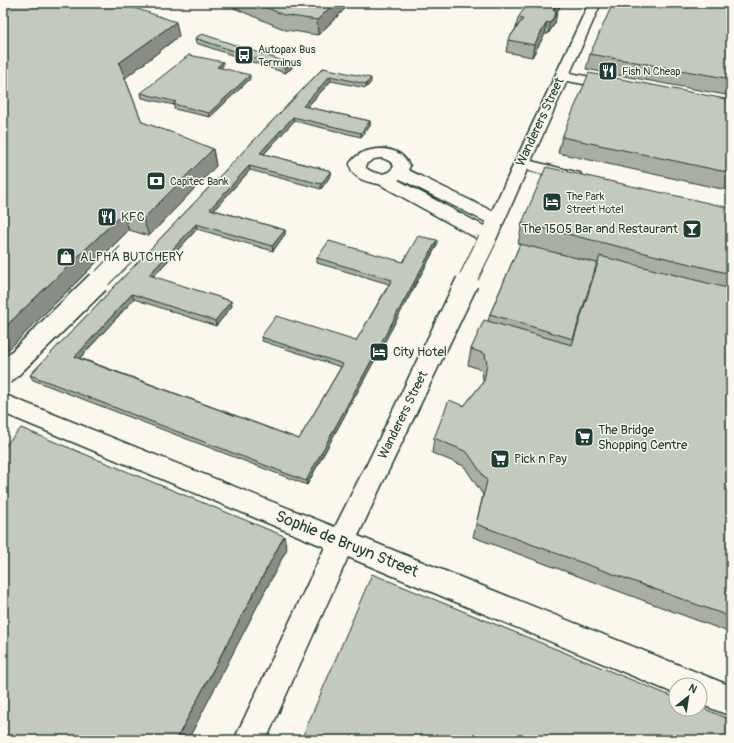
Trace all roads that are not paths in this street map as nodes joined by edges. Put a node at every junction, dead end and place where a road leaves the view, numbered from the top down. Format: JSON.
{"nodes":[{"id":1,"x":595,"y":3,"type":"edge"},
{"id":2,"x":562,"y":76,"type":"junction"},
{"id":3,"x":631,"y":89,"type":"edge"},
{"id":4,"x":521,"y":164,"type":"junction"},
{"id":5,"x":400,"y":172,"type":"junction"},
{"id":6,"x":383,"y":179,"type":"junction"},
{"id":7,"x":591,"y":180,"type":"edge"},
{"id":8,"x":496,"y":220,"type":"junction"},
{"id":9,"x":488,"y":238,"type":"junction"},
{"id":10,"x":127,"y":253,"type":"dead end"},
{"id":11,"x":3,"y":375,"type":"edge"},
{"id":12,"x":3,"y":403,"type":"edge"},
{"id":13,"x":341,"y":542,"type":"junction"},
{"id":14,"x":671,"y":677,"type":"edge"},
{"id":15,"x":708,"y":692,"type":"edge"},
{"id":16,"x":731,"y":701,"type":"edge"},
{"id":17,"x":250,"y":740,"type":"edge"}],
"edges":[{"from":1,"to":2,"type":"street","name":"Wanderers Street"},
{"from":2,"to":3,"type":"street"},
{"from":2,"to":4,"type":"street","name":"Wanderers Street"},
{"from":4,"to":7,"type":"street"},
{"from":4,"to":8,"type":"street","name":"Wanderers Street"},
{"from":5,"to":6,"type":"street"},
{"from":5,"to":6,"type":"street"},
{"from":5,"to":8,"type":"street"},
{"from":6,"to":9,"type":"street"},
{"from":8,"to":9,"type":"street","name":"Wanderers Street"},
{"from":9,"to":13,"type":"street","name":"Wanderers Street","bridge":true},
{"from":10,"to":11,"type":"street","bridge":true},
{"from":12,"to":13,"type":"street","name":"Sophie de Bruyn Street"},
{"from":13,"to":14,"type":"street","name":"Sophie de Bruyn Street"},
{"from":13,"to":17,"type":"street","name":"Wanderers Street"},
{"from":15,"to":16,"type":"street"}]}
